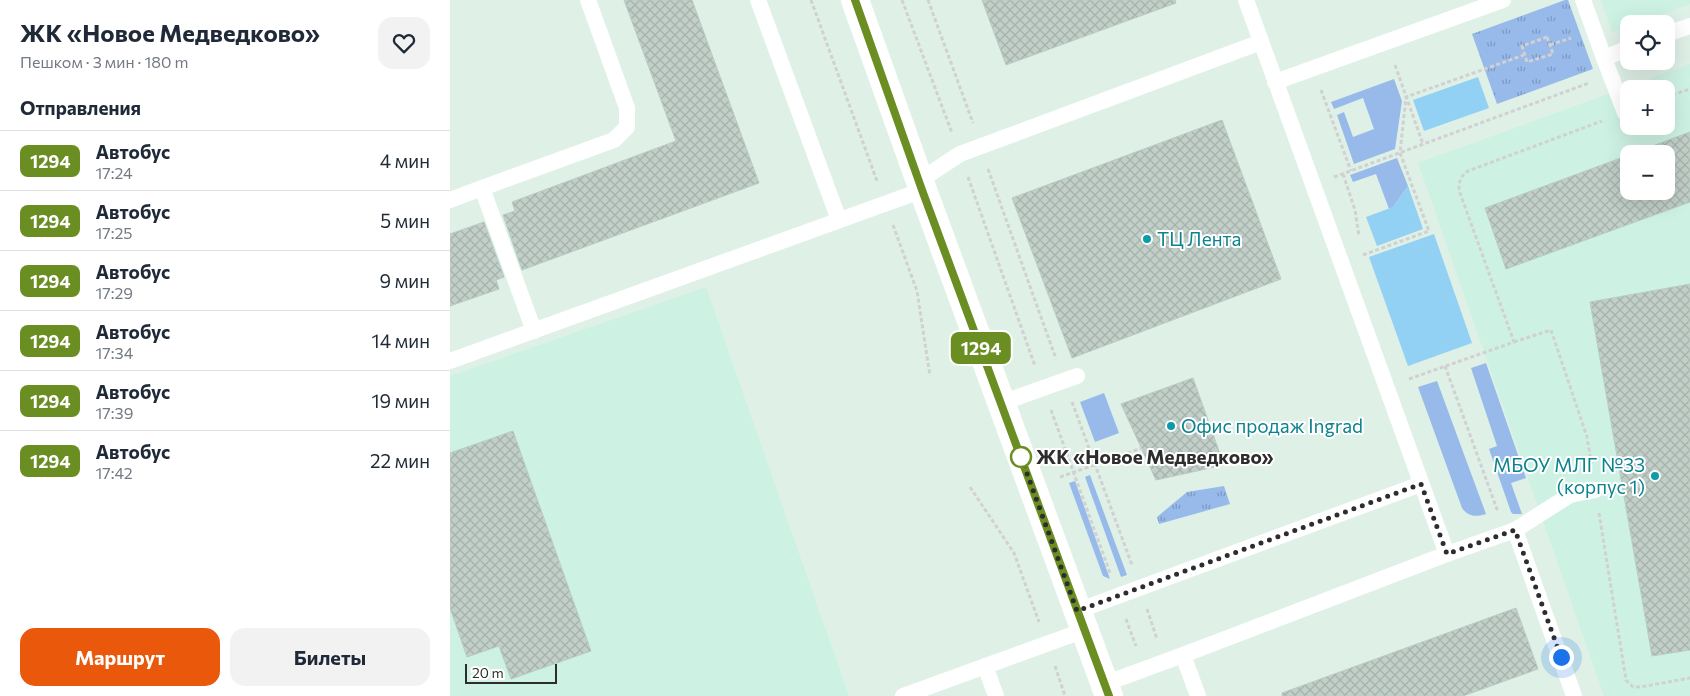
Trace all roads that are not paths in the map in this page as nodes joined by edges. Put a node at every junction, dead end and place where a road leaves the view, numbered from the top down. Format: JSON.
{"nodes":[{"id":1,"x":588,"y":0,"type":"edge"},
{"id":2,"x":758,"y":0,"type":"edge"},
{"id":3,"x":855,"y":0,"type":"edge"},
{"id":4,"x":1246,"y":0,"type":"edge"},
{"id":5,"x":1503,"y":0,"type":"edge"},
{"id":6,"x":1582,"y":0,"type":"edge"},
{"id":7,"x":1690,"y":26,"type":"edge"},
{"id":8,"x":1675,"y":31,"type":"edge"},
{"id":9,"x":1261,"y":42,"type":"junction"},
{"id":10,"x":1620,"y":52,"type":"edge"},
{"id":11,"x":1604,"y":58,"type":"junction"},
{"id":12,"x":1275,"y":82,"type":"junction"},
{"id":13,"x":1620,"y":100,"type":"edge"},
{"id":14,"x":921,"y":186,"type":"junction"},
{"id":15,"x":482,"y":188,"type":"junction"},
{"id":16,"x":450,"y":200,"type":"edge"},
{"id":17,"x":839,"y":220,"type":"junction"},
{"id":18,"x":534,"y":331,"type":"junction"},
{"id":19,"x":450,"y":361,"type":"edge"},
{"id":20,"x":1071,"y":379,"type":"road end"},
{"id":21,"x":1001,"y":403,"type":"junction"},
{"id":22,"x":1421,"y":484,"type":"junction"},
{"id":23,"x":1595,"y":490,"type":"dead end"},
{"id":24,"x":1515,"y":530,"type":"junction"},
{"id":25,"x":1447,"y":554,"type":"junction"},
{"id":26,"x":1081,"y":621,"type":"junction"},
{"id":27,"x":1182,"y":655,"type":"junction"},
{"id":28,"x":985,"y":666,"type":"junction"},
{"id":29,"x":1107,"y":690,"type":"edge"},
{"id":30,"x":904,"y":696,"type":"edge"},
{"id":31,"x":996,"y":696,"type":"edge"},
{"id":32,"x":1198,"y":696,"type":"edge"},
{"id":33,"x":1574,"y":696,"type":"edge"}],
"edges":[{"from":1,"to":15,"type":"lane"},
{"from":2,"to":17,"type":"lane"},
{"from":3,"to":14,"type":"street"},
{"from":4,"to":9,"type":"lane"},
{"from":5,"to":12,"type":"lane"},
{"from":6,"to":11,"type":"lane"},
{"from":7,"to":8,"type":"lane"},
{"from":9,"to":12,"type":"lane"},
{"from":9,"to":14,"type":"lane"},
{"from":10,"to":11,"type":"lane"},
{"from":11,"to":13,"type":"lane"},
{"from":12,"to":22,"type":"lane"},
{"from":14,"to":17,"type":"lane"},
{"from":14,"to":21,"type":"street"},
{"from":15,"to":16,"type":"lane"},
{"from":15,"to":18,"type":"lane"},
{"from":17,"to":18,"type":"lane"},
{"from":18,"to":19,"type":"lane"},
{"from":20,"to":21,"type":"lane"},
{"from":21,"to":26,"type":"street"},
{"from":22,"to":25,"type":"lane"},
{"from":22,"to":26,"type":"lane"},
{"from":23,"to":24,"type":"lane"},
{"from":24,"to":25,"type":"lane"},
{"from":24,"to":33,"type":"lane"},
{"from":25,"to":27,"type":"lane"},
{"from":26,"to":28,"type":"lane"},
{"from":26,"to":29,"type":"street"},
{"from":27,"to":29,"type":"lane"},
{"from":27,"to":32,"type":"lane"},
{"from":28,"to":30,"type":"lane"},
{"from":28,"to":31,"type":"lane"}]}
